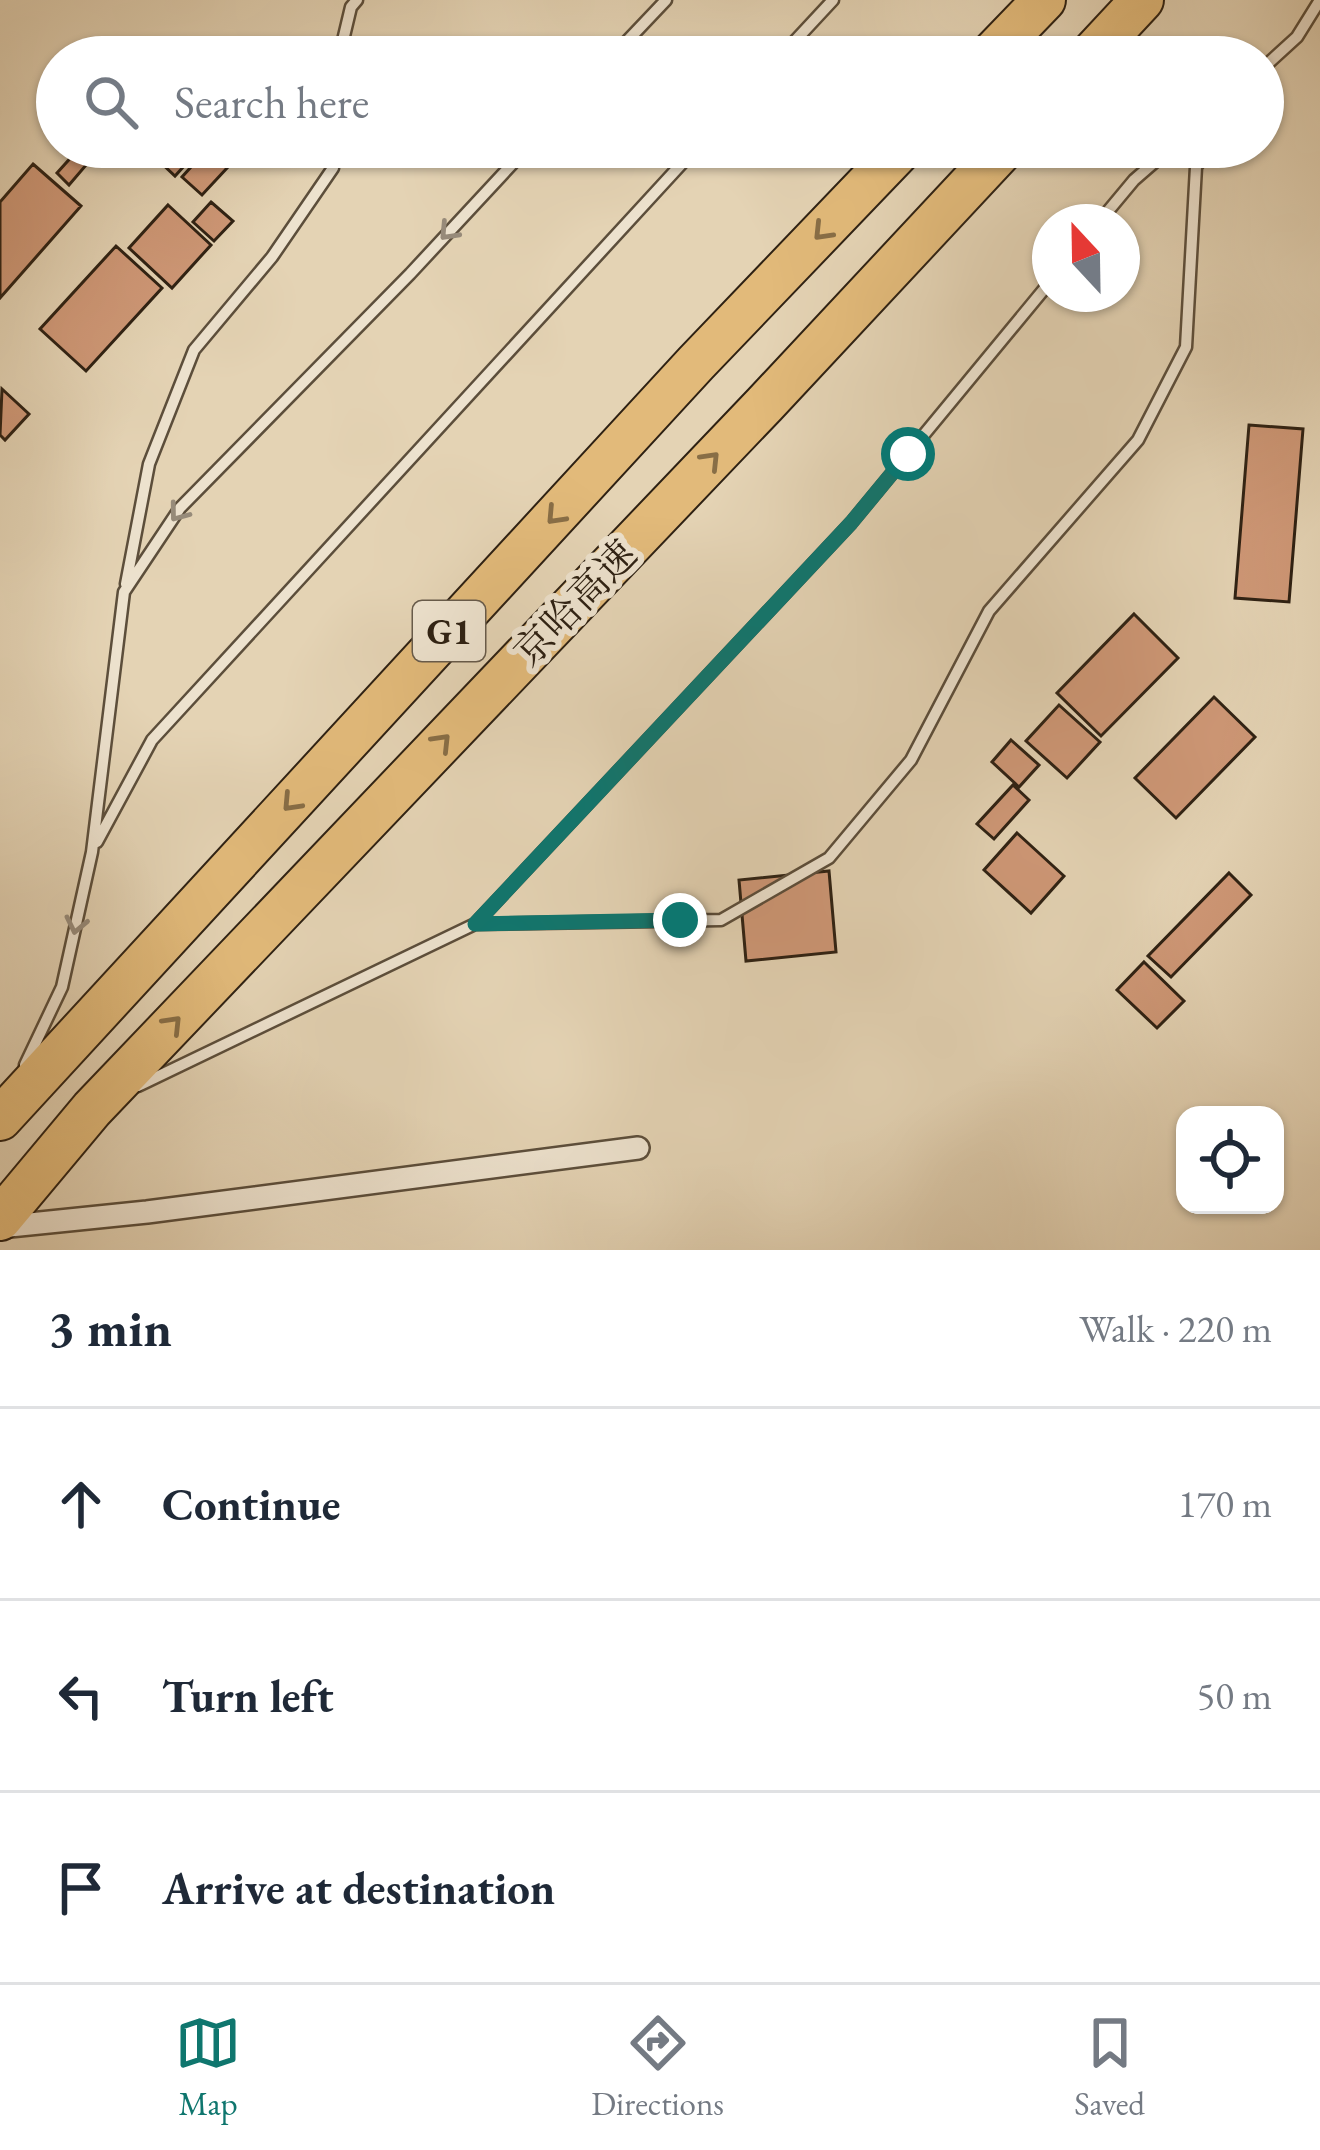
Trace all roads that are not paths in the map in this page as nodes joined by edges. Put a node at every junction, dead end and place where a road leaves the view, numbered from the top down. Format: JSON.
{"nodes":[{"id":1,"x":357,"y":0,"type":"edge"},
{"id":2,"x":666,"y":0,"type":"edge"},
{"id":3,"x":833,"y":0,"type":"edge"},
{"id":4,"x":1043,"y":0,"type":"edge"},
{"id":5,"x":1142,"y":0,"type":"edge"},
{"id":6,"x":1319,"y":0,"type":"edge"},
{"id":7,"x":344,"y":36,"type":"edge"},
{"id":8,"x":632,"y":36,"type":"edge"},
{"id":9,"x":800,"y":36,"type":"edge"},
{"id":10,"x":1009,"y":36,"type":"edge"},
{"id":11,"x":1109,"y":36,"type":"edge"},
{"id":12,"x":1284,"y":49,"type":"edge"},
{"id":13,"x":332,"y":168,"type":"edge"},
{"id":14,"x":508,"y":168,"type":"edge"},
{"id":15,"x":678,"y":168,"type":"edge"},
{"id":16,"x":883,"y":168,"type":"edge"},
{"id":17,"x":985,"y":168,"type":"edge"},
{"id":18,"x":1148,"y":168,"type":"edge"},
{"id":19,"x":1196,"y":168,"type":"edge"},
{"id":20,"x":1114,"y":204,"type":"edge"},
{"id":21,"x":1032,"y":304,"type":"edge"},
{"id":22,"x":124,"y":592,"type":"junction"},
{"id":23,"x":92,"y":852,"type":"junction"},
{"id":24,"x":475,"y":924,"type":"junction"},
{"id":25,"x":92,"y":1109,"type":"junction"},
{"id":26,"x":0,"y":1118,"type":"edge"},
{"id":27,"x":638,"y":1148,"type":"dead end"},
{"id":28,"x":0,"y":1223,"type":"edge"}],
"edges":[{"from":1,"to":7,"type":"lane"},
{"from":2,"to":8,"type":"lane"},
{"from":3,"to":9,"type":"lane"},
{"from":4,"to":10,"type":"highway"},
{"from":5,"to":11,"type":"highway"},
{"from":6,"to":12,"type":"lane"},
{"from":13,"to":22,"type":"lane"},
{"from":14,"to":22,"type":"lane","one_way":true},
{"from":15,"to":23,"type":"lane"},
{"from":16,"to":26,"type":"highway","name":"京哈高速","number":"G1","one_way":true},
{"from":25,"to":17,"type":"highway","name":"京哈高速","number":"G1","one_way":true},
{"from":18,"to":20,"type":"lane"},
{"from":19,"to":24,"type":"lane"},
{"from":21,"to":24,"type":"lane"},
{"from":22,"to":23,"type":"lane"},
{"from":23,"to":26,"type":"lane","one_way":true},
{"from":24,"to":25,"type":"lane"},
{"from":25,"to":28,"type":"highway","name":"京哈高速","number":"G1"},
{"from":27,"to":28,"type":"street"}]}
